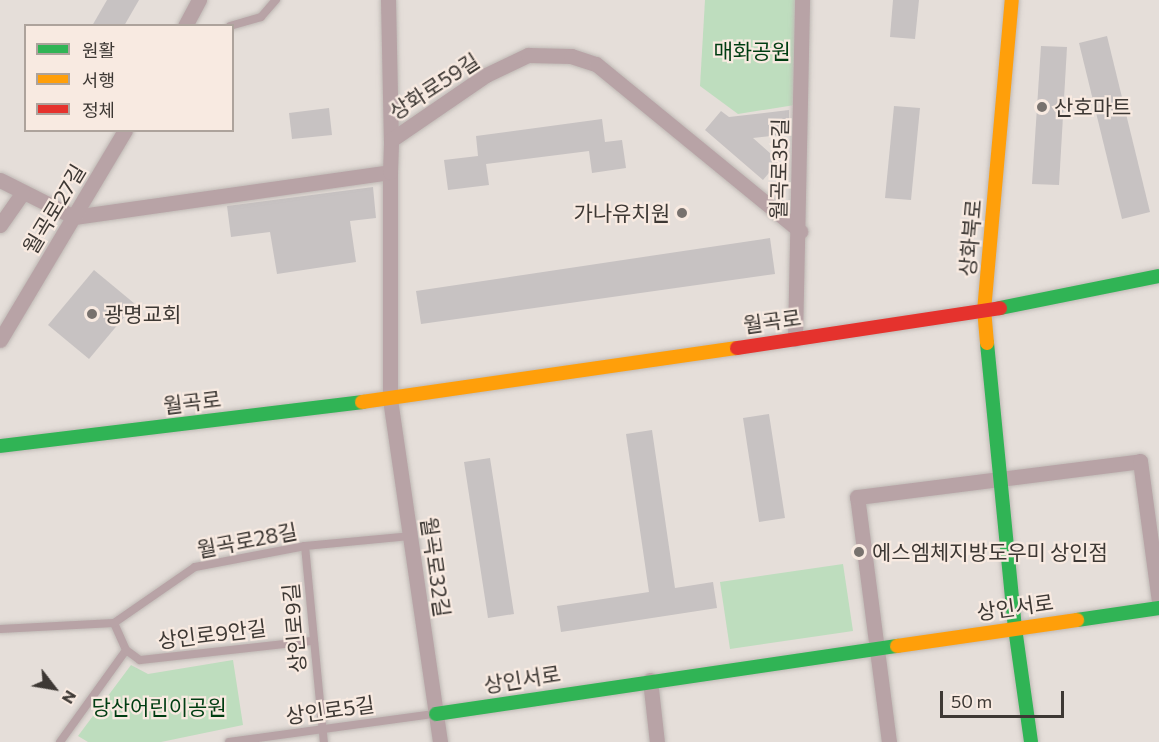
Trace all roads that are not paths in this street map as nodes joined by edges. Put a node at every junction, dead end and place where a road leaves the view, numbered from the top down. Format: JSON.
{"nodes":[{"id":1,"x":199,"y":0,"type":"edge"},
{"id":2,"x":276,"y":0,"type":"edge"},
{"id":3,"x":388,"y":0,"type":"edge"},
{"id":4,"x":802,"y":0,"type":"edge"},
{"id":5,"x":1012,"y":0,"type":"edge"},
{"id":6,"x":186,"y":24,"type":"edge"},
{"id":7,"x":234,"y":25,"type":"edge"},
{"id":8,"x":124,"y":132,"type":"edge"},
{"id":9,"x":391,"y":140,"type":"junction"},
{"id":10,"x":390,"y":172,"type":"junction"},
{"id":11,"x":0,"y":180,"type":"edge"},
{"id":12,"x":22,"y":193,"type":"junction"},
{"id":13,"x":74,"y":217,"type":"junction"},
{"id":14,"x":0,"y":225,"type":"edge"},
{"id":15,"x":800,"y":231,"type":"junction"},
{"id":16,"x":1159,"y":276,"type":"edge"},
{"id":17,"x":984,"y":311,"type":"junction"},
{"id":18,"x":795,"y":339,"type":"junction"},
{"id":19,"x":0,"y":340,"type":"edge"},
{"id":20,"x":390,"y":399,"type":"junction"},
{"id":21,"x":0,"y":446,"type":"edge"},
{"id":22,"x":1000,"y":481,"type":"junction"},
{"id":23,"x":410,"y":536,"type":"junction"},
{"id":24,"x":305,"y":546,"type":"junction"},
{"id":25,"x":1159,"y":601,"type":"edge"},
{"id":26,"x":1159,"y":608,"type":"edge"},
{"id":27,"x":114,"y":623,"type":"junction"},
{"id":28,"x":1014,"y":628,"type":"junction"},
{"id":29,"x":0,"y":629,"type":"edge"},
{"id":30,"x":312,"y":641,"type":"junction"},
{"id":31,"x":876,"y":648,"type":"junction"},
{"id":32,"x":126,"y":650,"type":"junction"},
{"id":33,"x":650,"y":680,"type":"junction"},
{"id":34,"x":436,"y":714,"type":"junction"},
{"id":35,"x":323,"y":728,"type":"junction"},
{"id":36,"x":65,"y":740,"type":"edge"},
{"id":37,"x":229,"y":742,"type":"edge"},
{"id":38,"x":324,"y":742,"type":"edge"},
{"id":39,"x":440,"y":742,"type":"edge"},
{"id":40,"x":657,"y":742,"type":"edge"},
{"id":41,"x":889,"y":742,"type":"edge"},
{"id":42,"x":1031,"y":742,"type":"edge"}],
"edges":[{"from":1,"to":6,"type":"street"},
{"from":2,"to":7,"type":"lane"},
{"from":3,"to":9,"type":"street"},
{"from":4,"to":15,"type":"street","name":"월곡로35길"},
{"from":5,"to":17,"type":"street","name":"상화북로"},
{"from":8,"to":13,"type":"street","name":"월곡로27길"},
{"from":9,"to":10,"type":"street","name":"상화로59길"},
{"from":9,"to":15,"type":"street","name":"상화로59길"},
{"from":10,"to":13,"type":"street"},
{"from":10,"to":20,"type":"street"},
{"from":11,"to":12,"type":"street"},
{"from":12,"to":13,"type":"street"},
{"from":12,"to":14,"type":"street"},
{"from":13,"to":19,"type":"street","name":"월곡로27길"},
{"from":15,"to":18,"type":"street","name":"월곡로35길"},
{"from":16,"to":17,"type":"street","name":"월곡로"},
{"from":17,"to":18,"type":"street","name":"월곡로"},
{"from":17,"to":22,"type":"street","name":"상화북로"},
{"from":18,"to":20,"type":"street","name":"월곡로"},
{"from":20,"to":21,"type":"street","name":"월곡로"},
{"from":20,"to":23,"type":"street","name":"월곡로32길"},
{"from":22,"to":25,"type":"street"},
{"from":22,"to":28,"type":"street","name":"상화북로"},
{"from":22,"to":31,"type":"street"},
{"from":23,"to":24,"type":"lane","name":"월곡로28길"},
{"from":23,"to":34,"type":"street","name":"월곡로32길"},
{"from":24,"to":27,"type":"lane","name":"월곡로28길"},
{"from":24,"to":30,"type":"lane","name":"상인로9길"},
{"from":26,"to":28,"type":"street","name":"상인서로"},
{"from":27,"to":29,"type":"lane"},
{"from":27,"to":32,"type":"lane"},
{"from":28,"to":31,"type":"street","name":"상인서로"},
{"from":28,"to":42,"type":"street","name":"상화북로"},
{"from":30,"to":32,"type":"lane","name":"상인로9안길"},
{"from":30,"to":35,"type":"lane","name":"상인로9길"},
{"from":31,"to":33,"type":"street","name":"상인서로"},
{"from":31,"to":41,"type":"street"},
{"from":32,"to":36,"type":"lane"},
{"from":33,"to":34,"type":"street","name":"상인서로"},
{"from":33,"to":40,"type":"street"},
{"from":34,"to":35,"type":"lane","name":"상인로5길"},
{"from":34,"to":39,"type":"street","name":"월곡로32길"},
{"from":35,"to":37,"type":"lane","name":"상인로5길"},
{"from":35,"to":38,"type":"lane","name":"상인로9길"}]}
